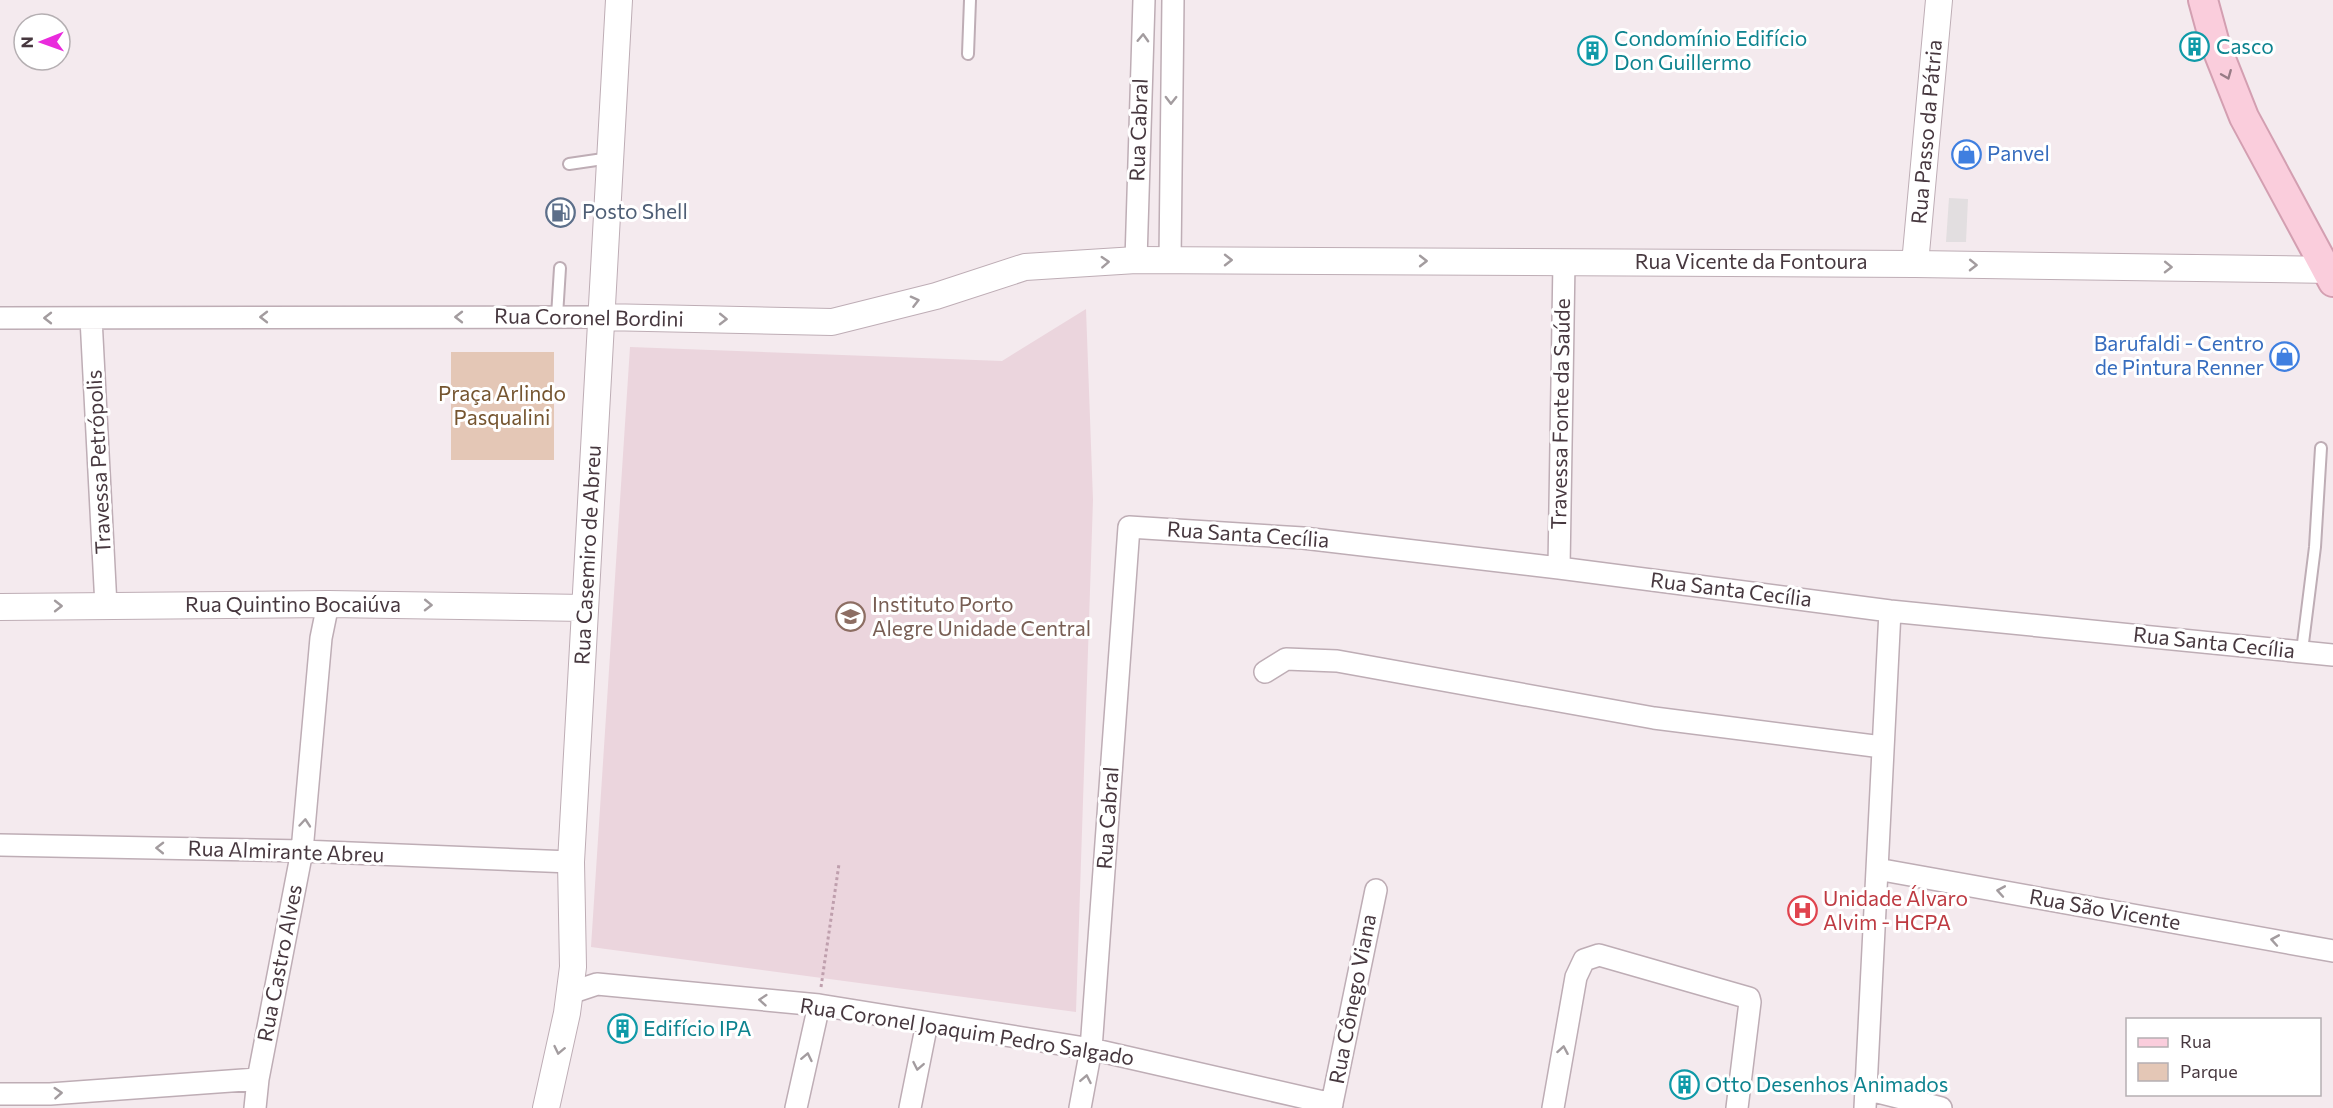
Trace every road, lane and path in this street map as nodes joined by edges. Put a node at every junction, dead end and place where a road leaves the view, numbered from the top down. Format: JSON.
{"nodes":[{"id":1,"x":619,"y":0,"type":"edge"},
{"id":2,"x":970,"y":0,"type":"edge"},
{"id":3,"x":1144,"y":0,"type":"edge"},
{"id":4,"x":1173,"y":0,"type":"edge"},
{"id":5,"x":1939,"y":0,"type":"edge"},
{"id":6,"x":2202,"y":0,"type":"edge"},
{"id":7,"x":968,"y":54,"type":"dead end"},
{"id":8,"x":610,"y":158,"type":"junction"},
{"id":9,"x":569,"y":164,"type":"dead end"},
{"id":10,"x":1170,"y":200,"type":"junction"},
{"id":11,"x":1137,"y":201,"type":"junction"},
{"id":12,"x":1136,"y":260,"type":"junction"},
{"id":13,"x":1170,"y":260,"type":"junction"},
{"id":14,"x":1564,"y":261,"type":"junction"},
{"id":15,"x":1915,"y":264,"type":"junction"},
{"id":16,"x":560,"y":268,"type":"dead end"},
{"id":17,"x":2330,"y":274,"type":"edge"},
{"id":18,"x":557,"y":316,"type":"junction"},
{"id":19,"x":602,"y":317,"type":"junction"},
{"id":20,"x":0,"y":318,"type":"edge"},
{"id":21,"x":91,"y":318,"type":"junction"},
{"id":22,"x":2321,"y":448,"type":"dead end"},
{"id":23,"x":1129,"y":527,"type":"joint"},
{"id":24,"x":1558,"y":568,"type":"junction"},
{"id":25,"x":328,"y":604,"type":"junction"},
{"id":26,"x":106,"y":606,"type":"junction"},
{"id":27,"x":0,"y":607,"type":"edge"},
{"id":28,"x":585,"y":608,"type":"junction"},
{"id":29,"x":1890,"y":611,"type":"junction"},
{"id":30,"x":2302,"y":651,"type":"junction"},
{"id":31,"x":2333,"y":655,"type":"edge"},
{"id":32,"x":1265,"y":672,"type":"dead end"},
{"id":33,"x":1882,"y":747,"type":"junction"},
{"id":34,"x":0,"y":845,"type":"edge"},
{"id":35,"x":302,"y":851,"type":"junction"},
{"id":36,"x":571,"y":862,"type":"junction"},
{"id":37,"x":839,"y":864,"type":"dead end"},
{"id":38,"x":1877,"y":869,"type":"junction"},
{"id":39,"x":1376,"y":890,"type":"dead end"},
{"id":40,"x":2333,"y":951,"type":"edge"},
{"id":41,"x":573,"y":967,"type":"junction"},
{"id":42,"x":823,"y":978,"type":"dead end"},
{"id":43,"x":597,"y":984,"type":"junction"},
{"id":44,"x":570,"y":993,"type":"junction"},
{"id":45,"x":819,"y":1005,"type":"junction"},
{"id":46,"x":927,"y":1023,"type":"junction"},
{"id":47,"x":1091,"y":1049,"type":"junction"},
{"id":48,"x":258,"y":1079,"type":"junction"},
{"id":49,"x":0,"y":1094,"type":"edge"},
{"id":50,"x":1865,"y":1099,"type":"edge"},
{"id":51,"x":1332,"y":1106,"type":"edge"},
{"id":52,"x":255,"y":1108,"type":"edge"},
{"id":53,"x":546,"y":1108,"type":"edge"},
{"id":54,"x":796,"y":1108,"type":"edge"},
{"id":55,"x":910,"y":1108,"type":"edge"},
{"id":56,"x":1080,"y":1108,"type":"edge"},
{"id":57,"x":1553,"y":1108,"type":"edge"},
{"id":58,"x":1737,"y":1108,"type":"edge"},
{"id":59,"x":1941,"y":1108,"type":"edge"}],
"edges":[{"from":1,"to":8,"type":"street","name":"Rua Casemiro de Abreu"},
{"from":2,"to":7,"type":"lane"},
{"from":11,"to":3,"type":"street","name":"Rua Cabral","one_way":true},
{"from":4,"to":10,"type":"street","name":"Rua Cabral","one_way":true},
{"from":5,"to":15,"type":"street","name":"Rua Passo da Pátria"},
{"from":6,"to":17,"type":"main road","one_way":true},
{"from":8,"to":9,"type":"lane"},
{"from":8,"to":19,"type":"street","name":"Rua Casemiro de Abreu"},
{"from":10,"to":11,"type":"street"},
{"from":10,"to":13,"type":"street","name":"Rua Cabral"},
{"from":11,"to":12,"type":"street","name":"Rua Cabral"},
{"from":12,"to":13,"type":"street","name":"Rua Coronel Bordini"},
{"from":19,"to":12,"type":"street","name":"Rua Coronel Bordini","one_way":true},
{"from":13,"to":14,"type":"street","name":"Rua Vicente da Fontoura","one_way":true},
{"from":14,"to":15,"type":"street","name":"Rua Vicente da Fontoura"},
{"from":14,"to":24,"type":"street","name":"Travessa Fonte da Saúde"},
{"from":15,"to":17,"type":"street","name":"Rua Vicente da Fontoura","one_way":true},
{"from":16,"to":18,"type":"lane"},
{"from":18,"to":19,"type":"street","name":"Rua Coronel Bordini"},
{"from":18,"to":21,"type":"street","name":"Rua Coronel Bordini","one_way":true},
{"from":19,"to":28,"type":"street","name":"Rua Casemiro de Abreu"},
{"from":21,"to":20,"type":"street","name":"Rua Coronel Bordini","one_way":true},
{"from":21,"to":26,"type":"street","name":"Travessa Petrópolis"},
{"from":22,"to":30,"type":"lane"},
{"from":23,"to":24,"type":"street","name":"Rua Santa Cecília"},
{"from":23,"to":47,"type":"street","name":"Rua Cabral"},
{"from":24,"to":29,"type":"street","name":"Rua Santa Cecília"},
{"from":25,"to":26,"type":"street","name":"Rua Quintino Bocaiúva"},
{"from":25,"to":28,"type":"street","name":"Rua Quintino Bocaiúva","one_way":true},
{"from":35,"to":25,"type":"street","name":"Rua Castro Alves","one_way":true},
{"from":27,"to":26,"type":"street","name":"Rua Quintino Bocaiúva","one_way":true},
{"from":28,"to":36,"type":"street","name":"Rua Casemiro de Abreu"},
{"from":29,"to":30,"type":"street","name":"Rua Santa Cecília"},
{"from":29,"to":33,"type":"street"},
{"from":30,"to":31,"type":"street","name":"Rua Santa Cecília"},
{"from":32,"to":33,"type":"street"},
{"from":33,"to":38,"type":"street"},
{"from":35,"to":34,"type":"street","name":"Rua Almirante Abreu","one_way":true},
{"from":35,"to":36,"type":"street","name":"Rua Almirante Abreu"},
{"from":35,"to":48,"type":"street","name":"Rua Castro Alves"},
{"from":36,"to":41,"type":"street","name":"Rua Casemiro de Abreu"},
{"from":37,"to":42,"type":"path"},
{"from":40,"to":38,"type":"street","name":"Rua São Vicente","one_way":true},
{"from":38,"to":50,"type":"street"},
{"from":39,"to":51,"type":"street","name":"Rua Cônego Viana"},
{"from":41,"to":43,"type":"street","name":"Rua Coronel Joaquim Pedro Salgado"},
{"from":41,"to":44,"type":"street","name":"Rua Casemiro de Abreu"},
{"from":43,"to":44,"type":"street","name":"Rua Coronel Joaquim Pedro Salgado"},
{"from":45,"to":43,"type":"street","name":"Rua Coronel Joaquim Pedro Salgado","one_way":true},
{"from":44,"to":53,"type":"street","name":"Rua Casemiro de Abreu","one_way":true},
{"from":45,"to":46,"type":"street","name":"Rua Coronel Joaquim Pedro Salgado"},
{"from":54,"to":45,"type":"street","one_way":true},
{"from":46,"to":47,"type":"street","name":"Rua Coronel Joaquim Pedro Salgado"},
{"from":46,"to":55,"type":"street","one_way":true},
{"from":47,"to":51,"type":"street","name":"Rua Coronel Joaquim Pedro Salgado"},
{"from":56,"to":47,"type":"street","name":"Rua Cabral","one_way":true},
{"from":49,"to":48,"type":"street","one_way":true},
{"from":48,"to":52,"type":"street","name":"Rua Castro Alves"},
{"from":50,"to":59,"type":"street"},
{"from":57,"to":58,"type":"street","one_way":true}]}
